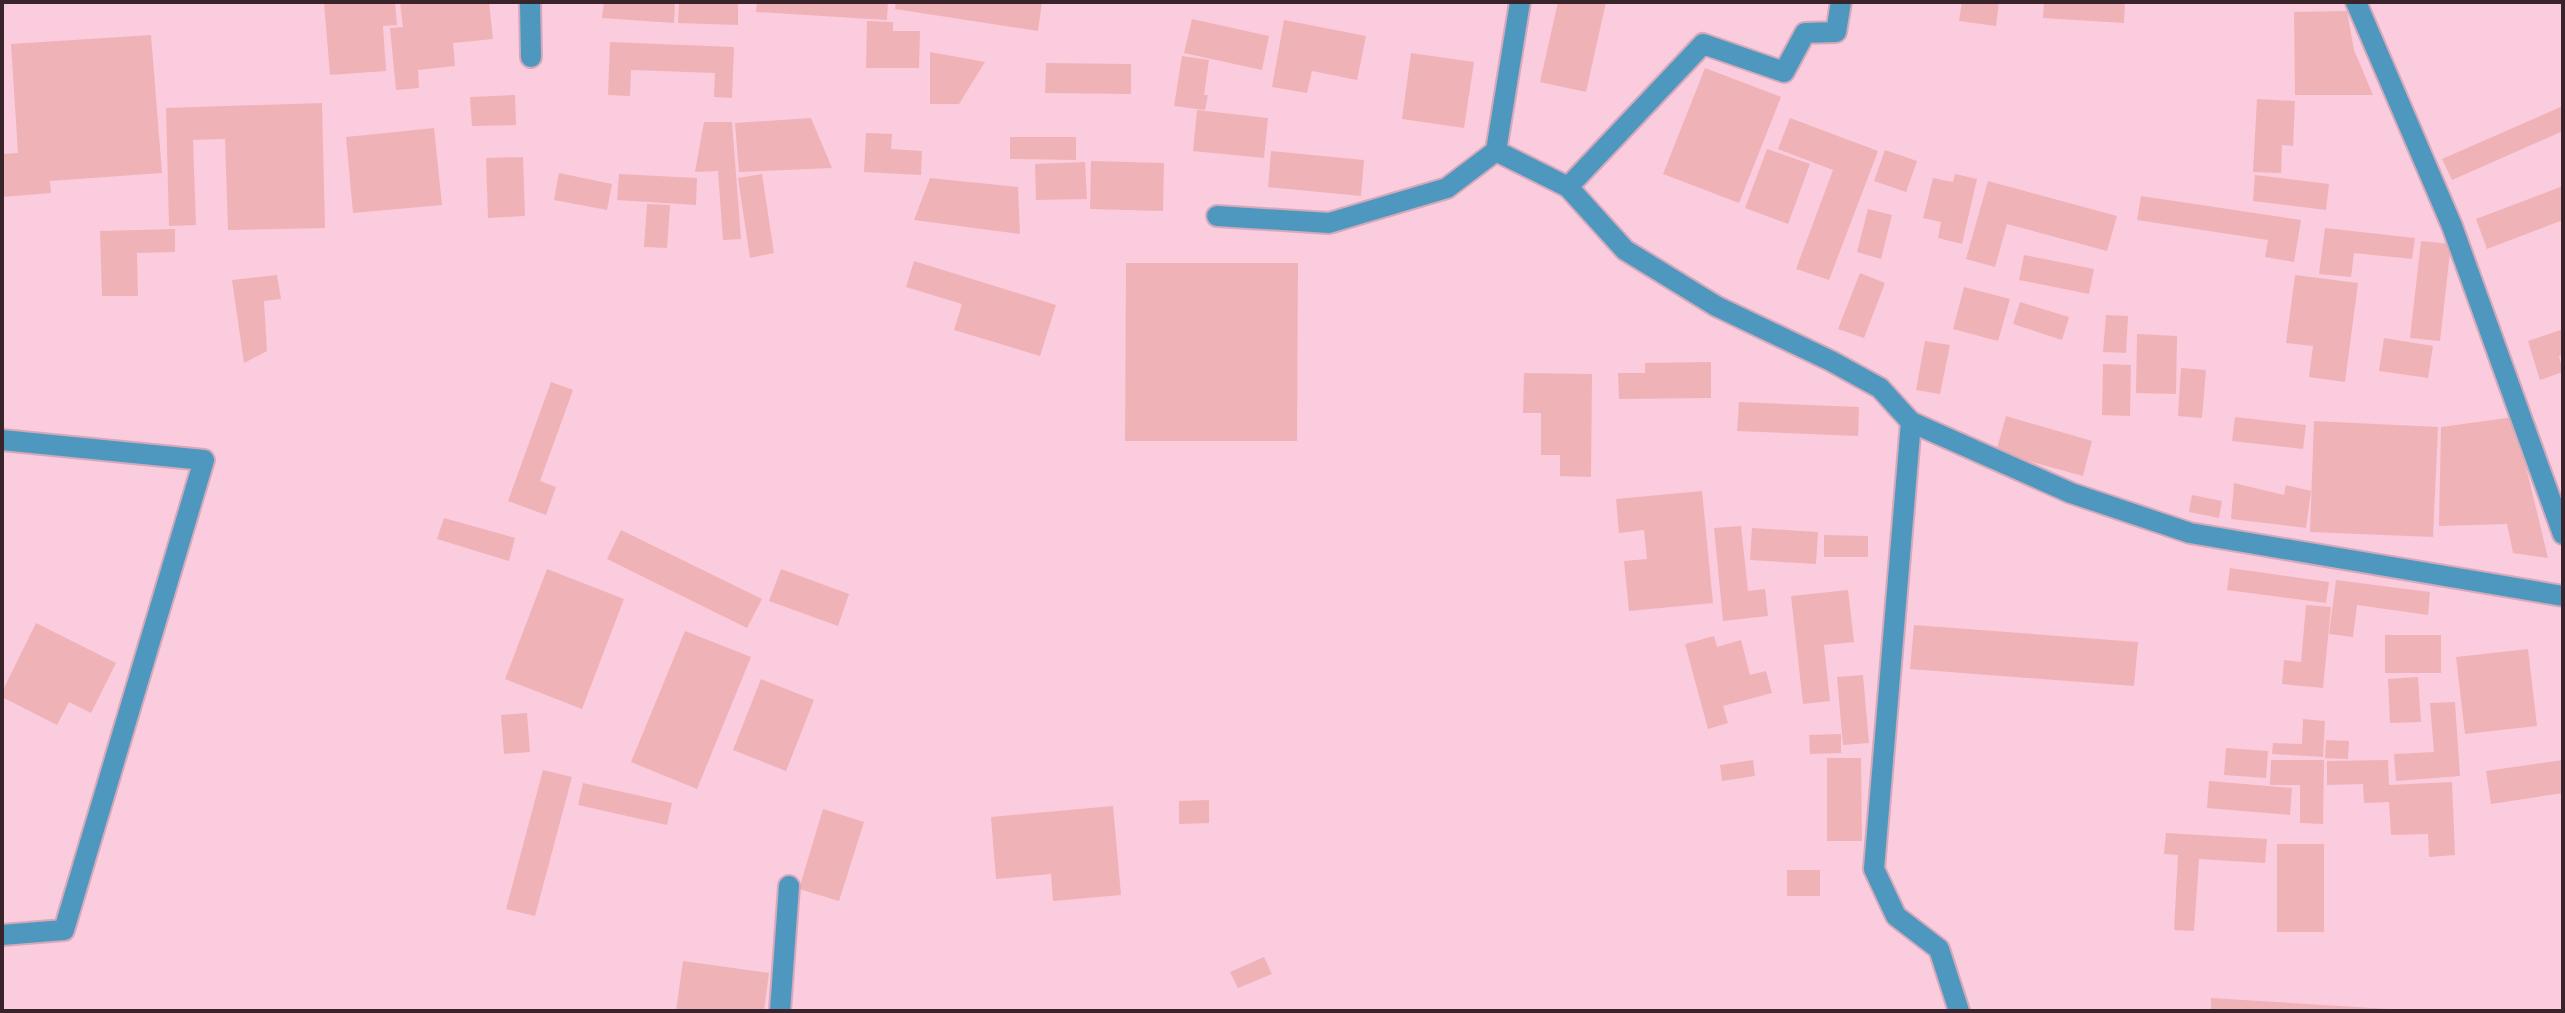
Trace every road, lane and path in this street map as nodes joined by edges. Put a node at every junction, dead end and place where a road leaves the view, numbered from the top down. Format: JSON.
{"nodes":[{"id":1,"x":530,"y":2,"type":"edge"},
{"id":2,"x":1520,"y":2,"type":"edge"},
{"id":3,"x":1841,"y":2,"type":"edge"},
{"id":4,"x":2356,"y":2,"type":"edge"},
{"id":5,"x":531,"y":57,"type":"dead end"},
{"id":6,"x":1496,"y":151,"type":"junction"},
{"id":7,"x":1568,"y":187,"type":"junction"},
{"id":8,"x":1217,"y":216,"type":"dead end"},
{"id":9,"x":1911,"y":422,"type":"junction"},
{"id":10,"x":2,"y":440,"type":"edge"},
{"id":11,"x":2563,"y":534,"type":"edge"},
{"id":12,"x":2563,"y":596,"type":"edge"},
{"id":13,"x":789,"y":886,"type":"dead end"},
{"id":14,"x":2,"y":935,"type":"edge"},
{"id":15,"x":780,"y":1011,"type":"edge"},
{"id":16,"x":1959,"y":1011,"type":"edge"}],
"edges":[{"from":1,"to":5,"type":"street"},
{"from":2,"to":6,"type":"street"},
{"from":3,"to":7,"type":"street"},
{"from":4,"to":11,"type":"street"},
{"from":6,"to":7,"type":"street"},
{"from":6,"to":8,"type":"street"},
{"from":7,"to":9,"type":"street"},
{"from":9,"to":12,"type":"street"},
{"from":9,"to":16,"type":"street"},
{"from":10,"to":14,"type":"street"},
{"from":13,"to":15,"type":"street"}]}
